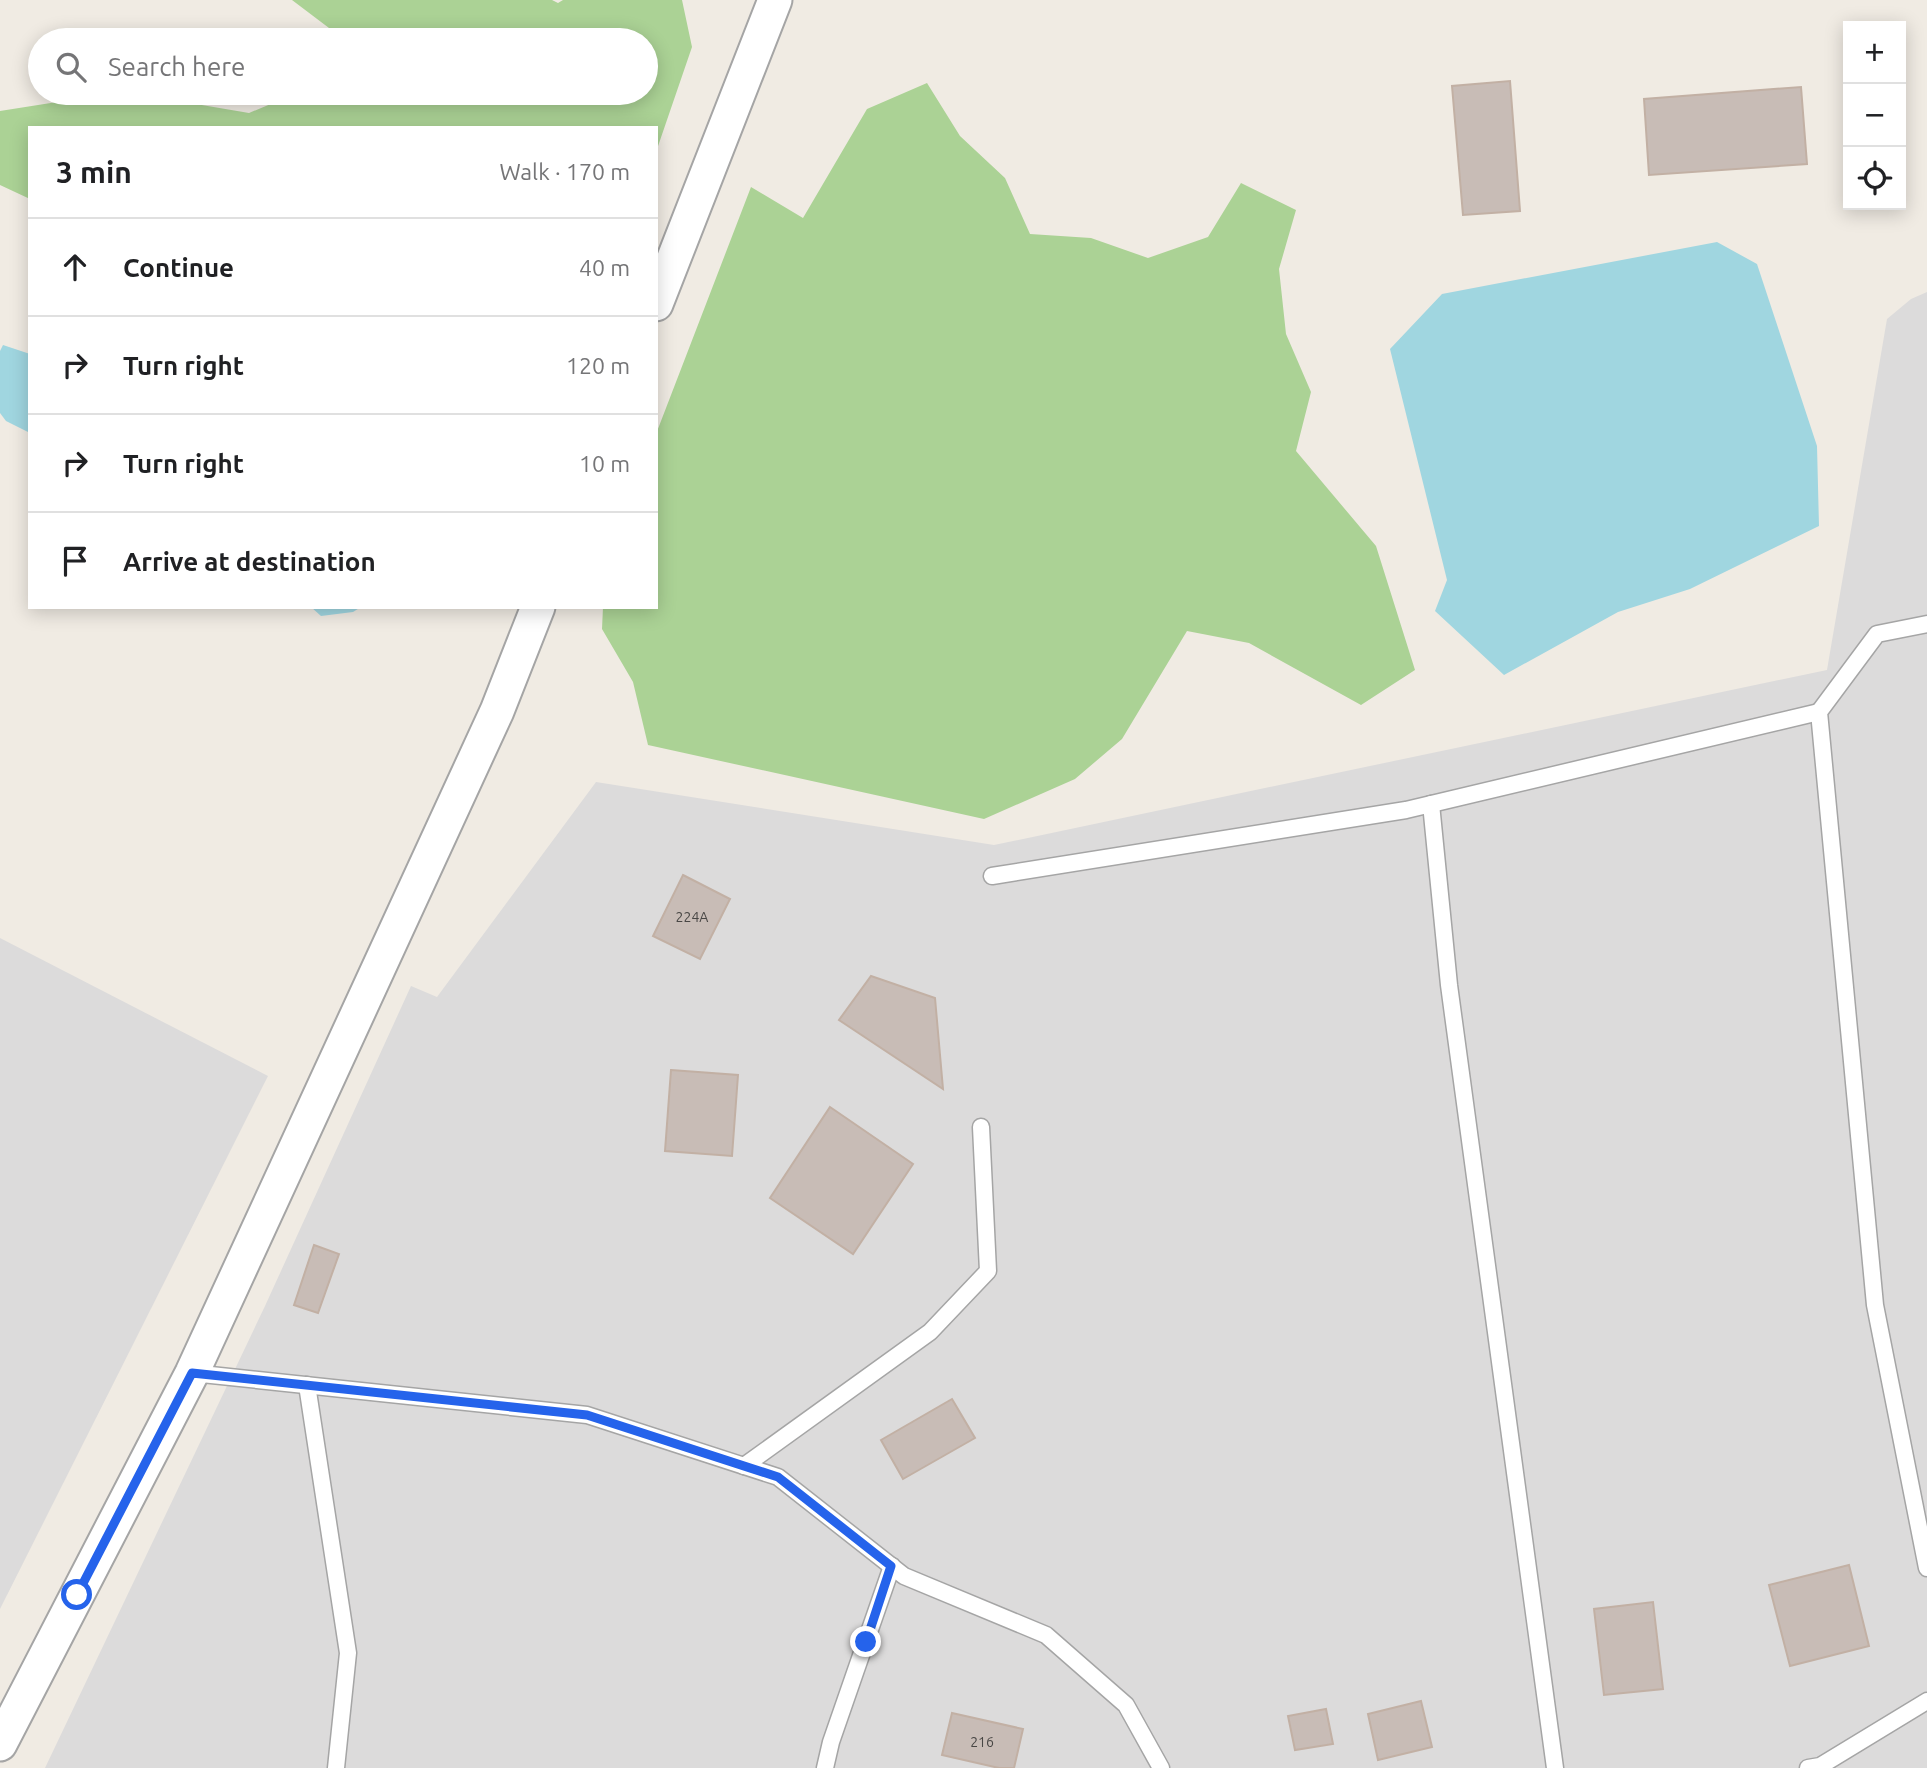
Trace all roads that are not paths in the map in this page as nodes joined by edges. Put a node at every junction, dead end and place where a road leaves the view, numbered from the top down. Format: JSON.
{"nodes":[{"id":1,"x":775,"y":0,"type":"edge"},
{"id":2,"x":658,"y":299,"type":"edge"},
{"id":3,"x":537,"y":609,"type":"edge"},
{"id":4,"x":1927,"y":624,"type":"edge"},
{"id":5,"x":1819,"y":712,"type":"junction"},
{"id":6,"x":1431,"y":804,"type":"junction"},
{"id":7,"x":992,"y":877,"type":"dead end"},
{"id":8,"x":981,"y":1127,"type":"dead end"},
{"id":9,"x":192,"y":1373,"type":"junction"},
{"id":10,"x":307,"y":1385,"type":"junction"},
{"id":11,"x":744,"y":1466,"type":"junction"},
{"id":12,"x":891,"y":1566,"type":"junction"},
{"id":13,"x":1927,"y":1568,"type":"edge"},
{"id":14,"x":1927,"y":1701,"type":"edge"},
{"id":15,"x":0,"y":1744,"type":"edge"},
{"id":16,"x":336,"y":1768,"type":"edge"},
{"id":17,"x":825,"y":1768,"type":"edge"},
{"id":18,"x":1160,"y":1768,"type":"edge"},
{"id":19,"x":1555,"y":1768,"type":"edge"},
{"id":20,"x":1808,"y":1768,"type":"edge"}],
"edges":[{"from":1,"to":2,"type":"street"},
{"from":3,"to":9,"type":"street"},
{"from":4,"to":5,"type":"lane"},
{"from":5,"to":6,"type":"lane"},
{"from":5,"to":13,"type":"lane"},
{"from":6,"to":7,"type":"lane"},
{"from":6,"to":19,"type":"lane"},
{"from":8,"to":11,"type":"lane"},
{"from":9,"to":10,"type":"lane"},
{"from":9,"to":15,"type":"street"},
{"from":10,"to":11,"type":"lane"},
{"from":10,"to":16,"type":"lane"},
{"from":11,"to":12,"type":"lane"},
{"from":12,"to":17,"type":"lane"},
{"from":12,"to":18,"type":"lane"},
{"from":14,"to":20,"type":"lane"}]}
